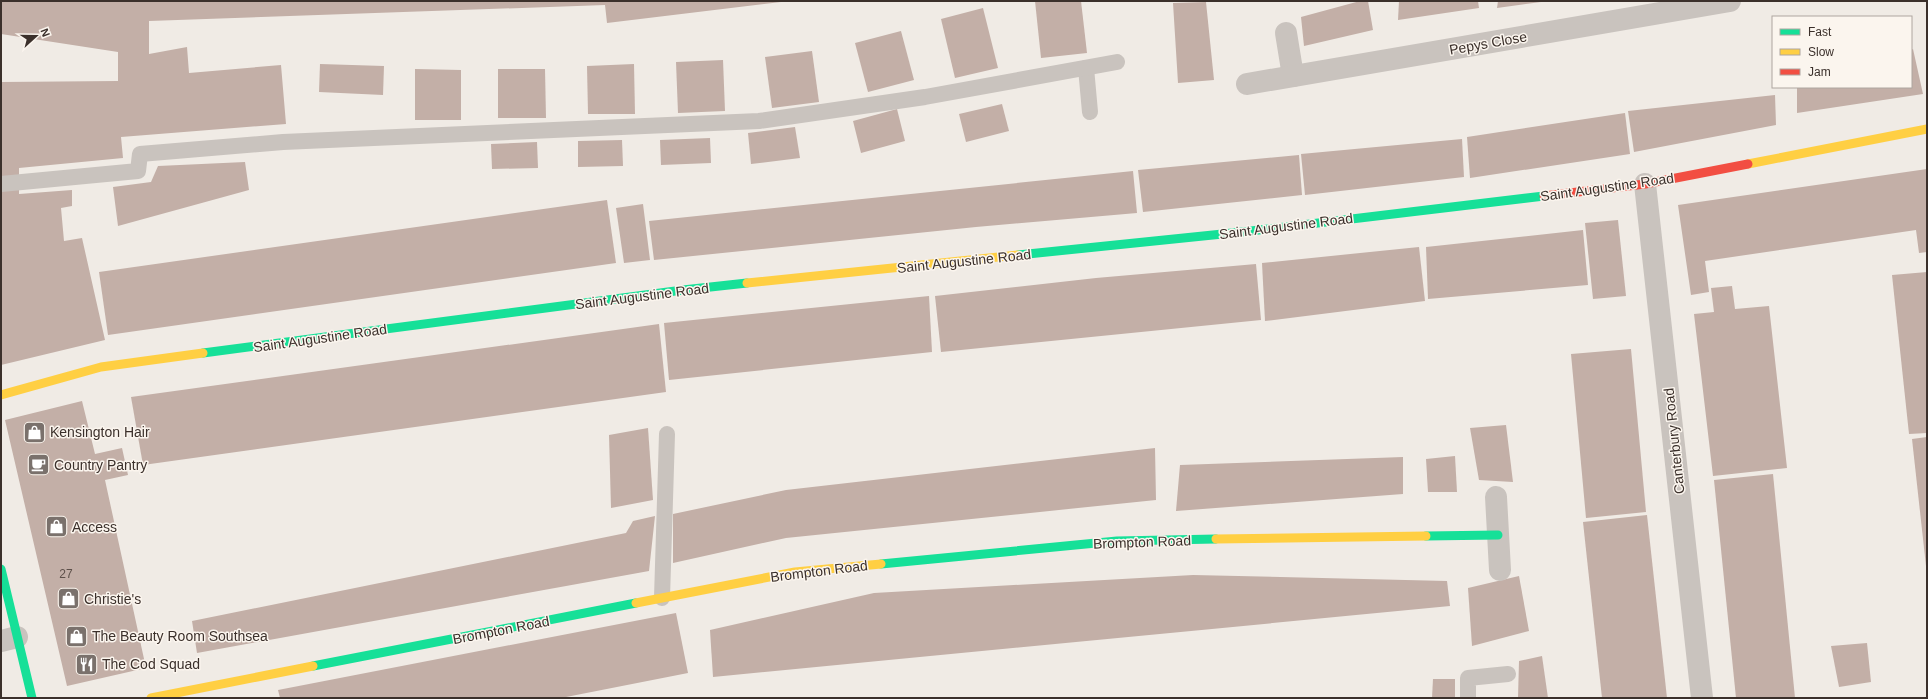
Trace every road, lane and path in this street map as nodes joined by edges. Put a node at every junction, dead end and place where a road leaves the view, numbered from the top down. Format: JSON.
{"nodes":[{"id":1,"x":1730,"y":1,"type":"edge"},
{"id":2,"x":1286,"y":33,"type":"dead end"},
{"id":3,"x":1117,"y":62,"type":"dead end"},
{"id":4,"x":1086,"y":68,"type":"junction"},
{"id":5,"x":1293,"y":76,"type":"junction"},
{"id":6,"x":1247,"y":84,"type":"dead end"},
{"id":7,"x":1090,"y":112,"type":"dead end"},
{"id":8,"x":1927,"y":130,"type":"edge"},
{"id":9,"x":1,"y":184,"type":"edge"},
{"id":10,"x":1645,"y":184,"type":"junction"},
{"id":11,"x":1,"y":395,"type":"edge"},
{"id":12,"x":667,"y":434,"type":"dead end"},
{"id":13,"x":1496,"y":496,"type":"dead end"},
{"id":14,"x":1498,"y":535,"type":"junction"},
{"id":15,"x":1,"y":569,"type":"edge"},
{"id":16,"x":1500,"y":570,"type":"dead end"},
{"id":17,"x":662,"y":598,"type":"junction"},
{"id":18,"x":9,"y":639,"type":"edge"},
{"id":19,"x":1508,"y":674,"type":"dead end"},
{"id":20,"x":32,"y":698,"type":"edge"},
{"id":21,"x":151,"y":698,"type":"edge"},
{"id":22,"x":1468,"y":698,"type":"edge"},
{"id":23,"x":1702,"y":698,"type":"edge"}],
"edges":[{"from":1,"to":5,"type":"street","name":"Pepys Close"},
{"from":2,"to":5,"type":"street"},
{"from":3,"to":4,"type":"lane"},
{"from":4,"to":7,"type":"lane"},
{"from":4,"to":9,"type":"lane"},
{"from":5,"to":6,"type":"street","name":"Pepys Close"},
{"from":8,"to":10,"type":"street","name":"Saint Augustine Road"},
{"from":10,"to":11,"type":"street","name":"Saint Augustine Road"},
{"from":10,"to":23,"type":"street","name":"Canterbury Road"},
{"from":12,"to":17,"type":"lane"},
{"from":13,"to":14,"type":"street"},
{"from":14,"to":16,"type":"street"},
{"from":14,"to":17,"type":"street","name":"Brompton Road"},
{"from":15,"to":18,"type":"street"},
{"from":17,"to":21,"type":"street","name":"Brompton Road"},
{"from":18,"to":20,"type":"street"},
{"from":19,"to":22,"type":"lane"}]}
